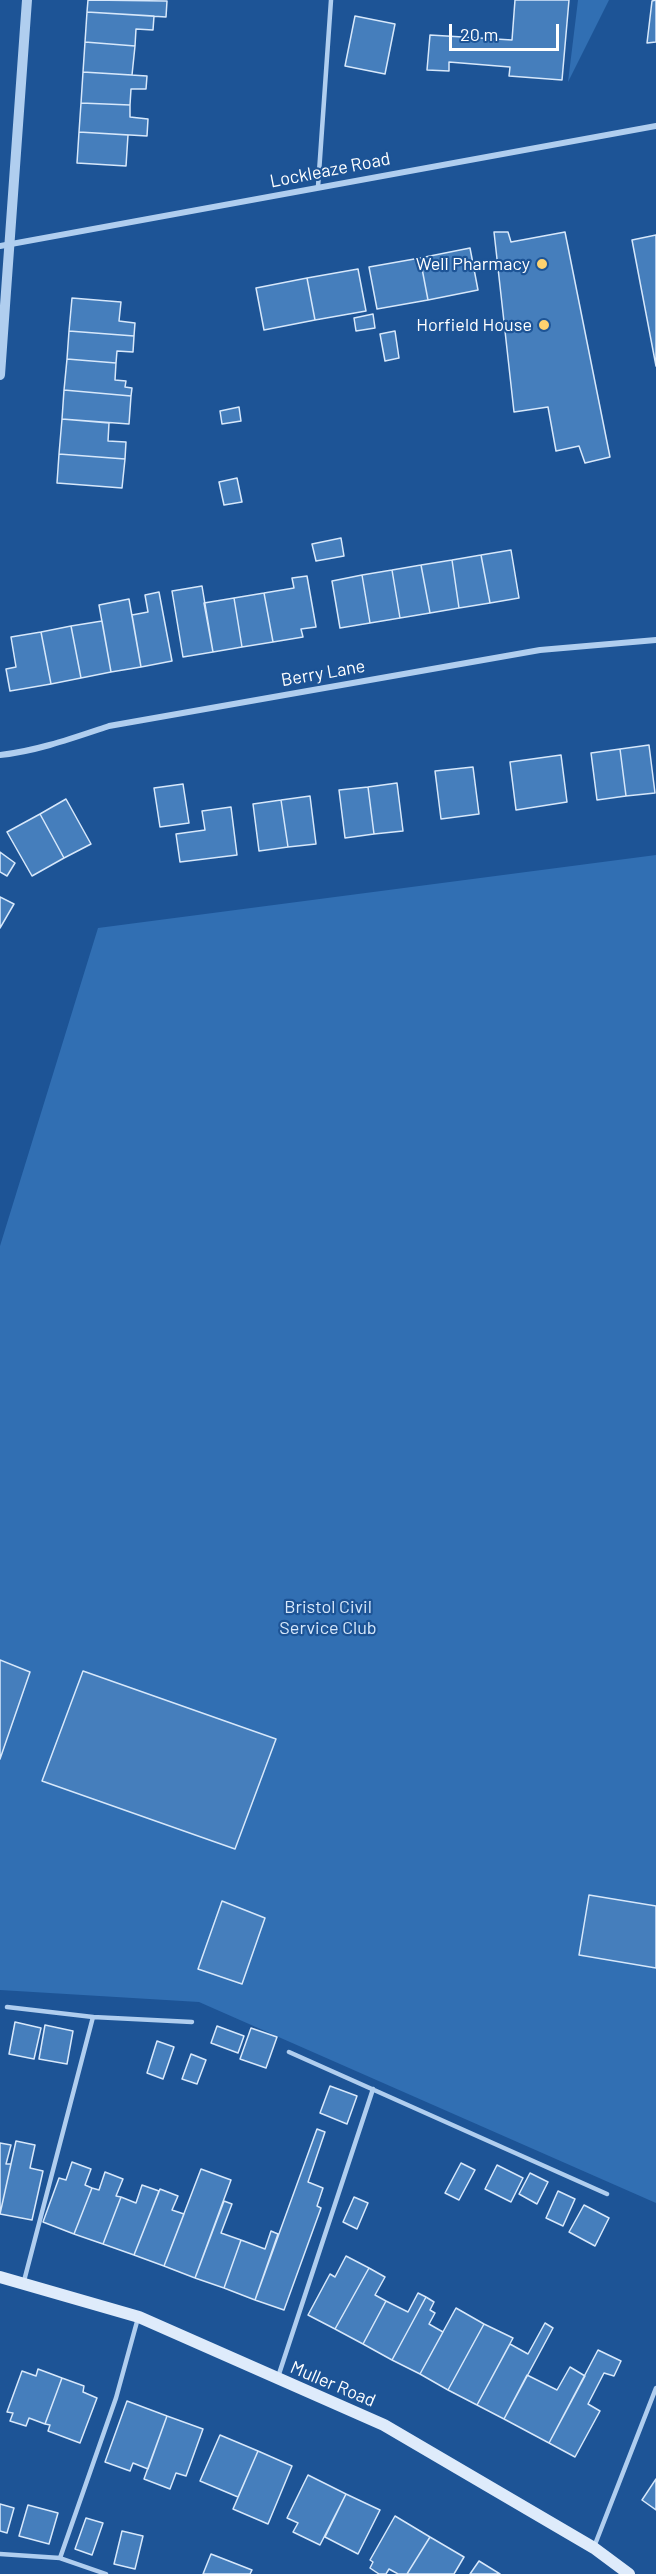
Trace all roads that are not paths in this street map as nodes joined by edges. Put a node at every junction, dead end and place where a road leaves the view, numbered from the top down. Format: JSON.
{"nodes":[{"id":1,"x":27,"y":0,"type":"edge"},
{"id":2,"x":331,"y":0,"type":"edge"},
{"id":3,"x":656,"y":126,"type":"edge"},
{"id":4,"x":318,"y":187,"type":"junction"},
{"id":5,"x":4,"y":245,"type":"edge"},
{"id":6,"x":0,"y":375,"type":"edge"},
{"id":7,"x":656,"y":640,"type":"edge"},
{"id":8,"x":0,"y":755,"type":"edge"},
{"id":9,"x":7,"y":2007,"type":"dead end"},
{"id":10,"x":93,"y":2017,"type":"junction"},
{"id":11,"x":192,"y":2022,"type":"dead end"},
{"id":12,"x":289,"y":2052,"type":"dead end"},
{"id":13,"x":373,"y":2089,"type":"junction"},
{"id":14,"x":607,"y":2194,"type":"dead end"},
{"id":15,"x":0,"y":2277,"type":"edge"},
{"id":16,"x":24,"y":2283,"type":"junction"},
{"id":17,"x":138,"y":2317,"type":"junction"},
{"id":18,"x":277,"y":2380,"type":"junction"},
{"id":19,"x":656,"y":2388,"type":"edge"},
{"id":20,"x":594,"y":2548,"type":"junction"},
{"id":21,"x":0,"y":2554,"type":"edge"},
{"id":22,"x":60,"y":2558,"type":"junction"},
{"id":23,"x":106,"y":2574,"type":"edge"},
{"id":24,"x":629,"y":2574,"type":"edge"}],
"edges":[{"from":1,"to":5,"type":"street"},
{"from":2,"to":4,"type":"lane"},
{"from":3,"to":4,"type":"street","name":"Lockleaze Road"},
{"from":4,"to":5,"type":"street","name":"Lockleaze Road"},
{"from":5,"to":6,"type":"street"},
{"from":7,"to":8,"type":"street","name":"Berry Lane"},
{"from":9,"to":10,"type":"lane"},
{"from":10,"to":11,"type":"lane"},
{"from":10,"to":16,"type":"lane"},
{"from":12,"to":13,"type":"lane"},
{"from":13,"to":14,"type":"lane"},
{"from":13,"to":18,"type":"lane"},
{"from":15,"to":16,"type":"main road","name":"Muller Road"},
{"from":16,"to":17,"type":"main road","name":"Muller Road"},
{"from":17,"to":18,"type":"main road","name":"Muller Road"},
{"from":17,"to":22,"type":"lane"},
{"from":18,"to":20,"type":"main road","name":"Muller Road"},
{"from":19,"to":20,"type":"lane"},
{"from":20,"to":24,"type":"main road","name":"Muller Road"},
{"from":21,"to":22,"type":"lane"},
{"from":22,"to":23,"type":"lane"}]}
